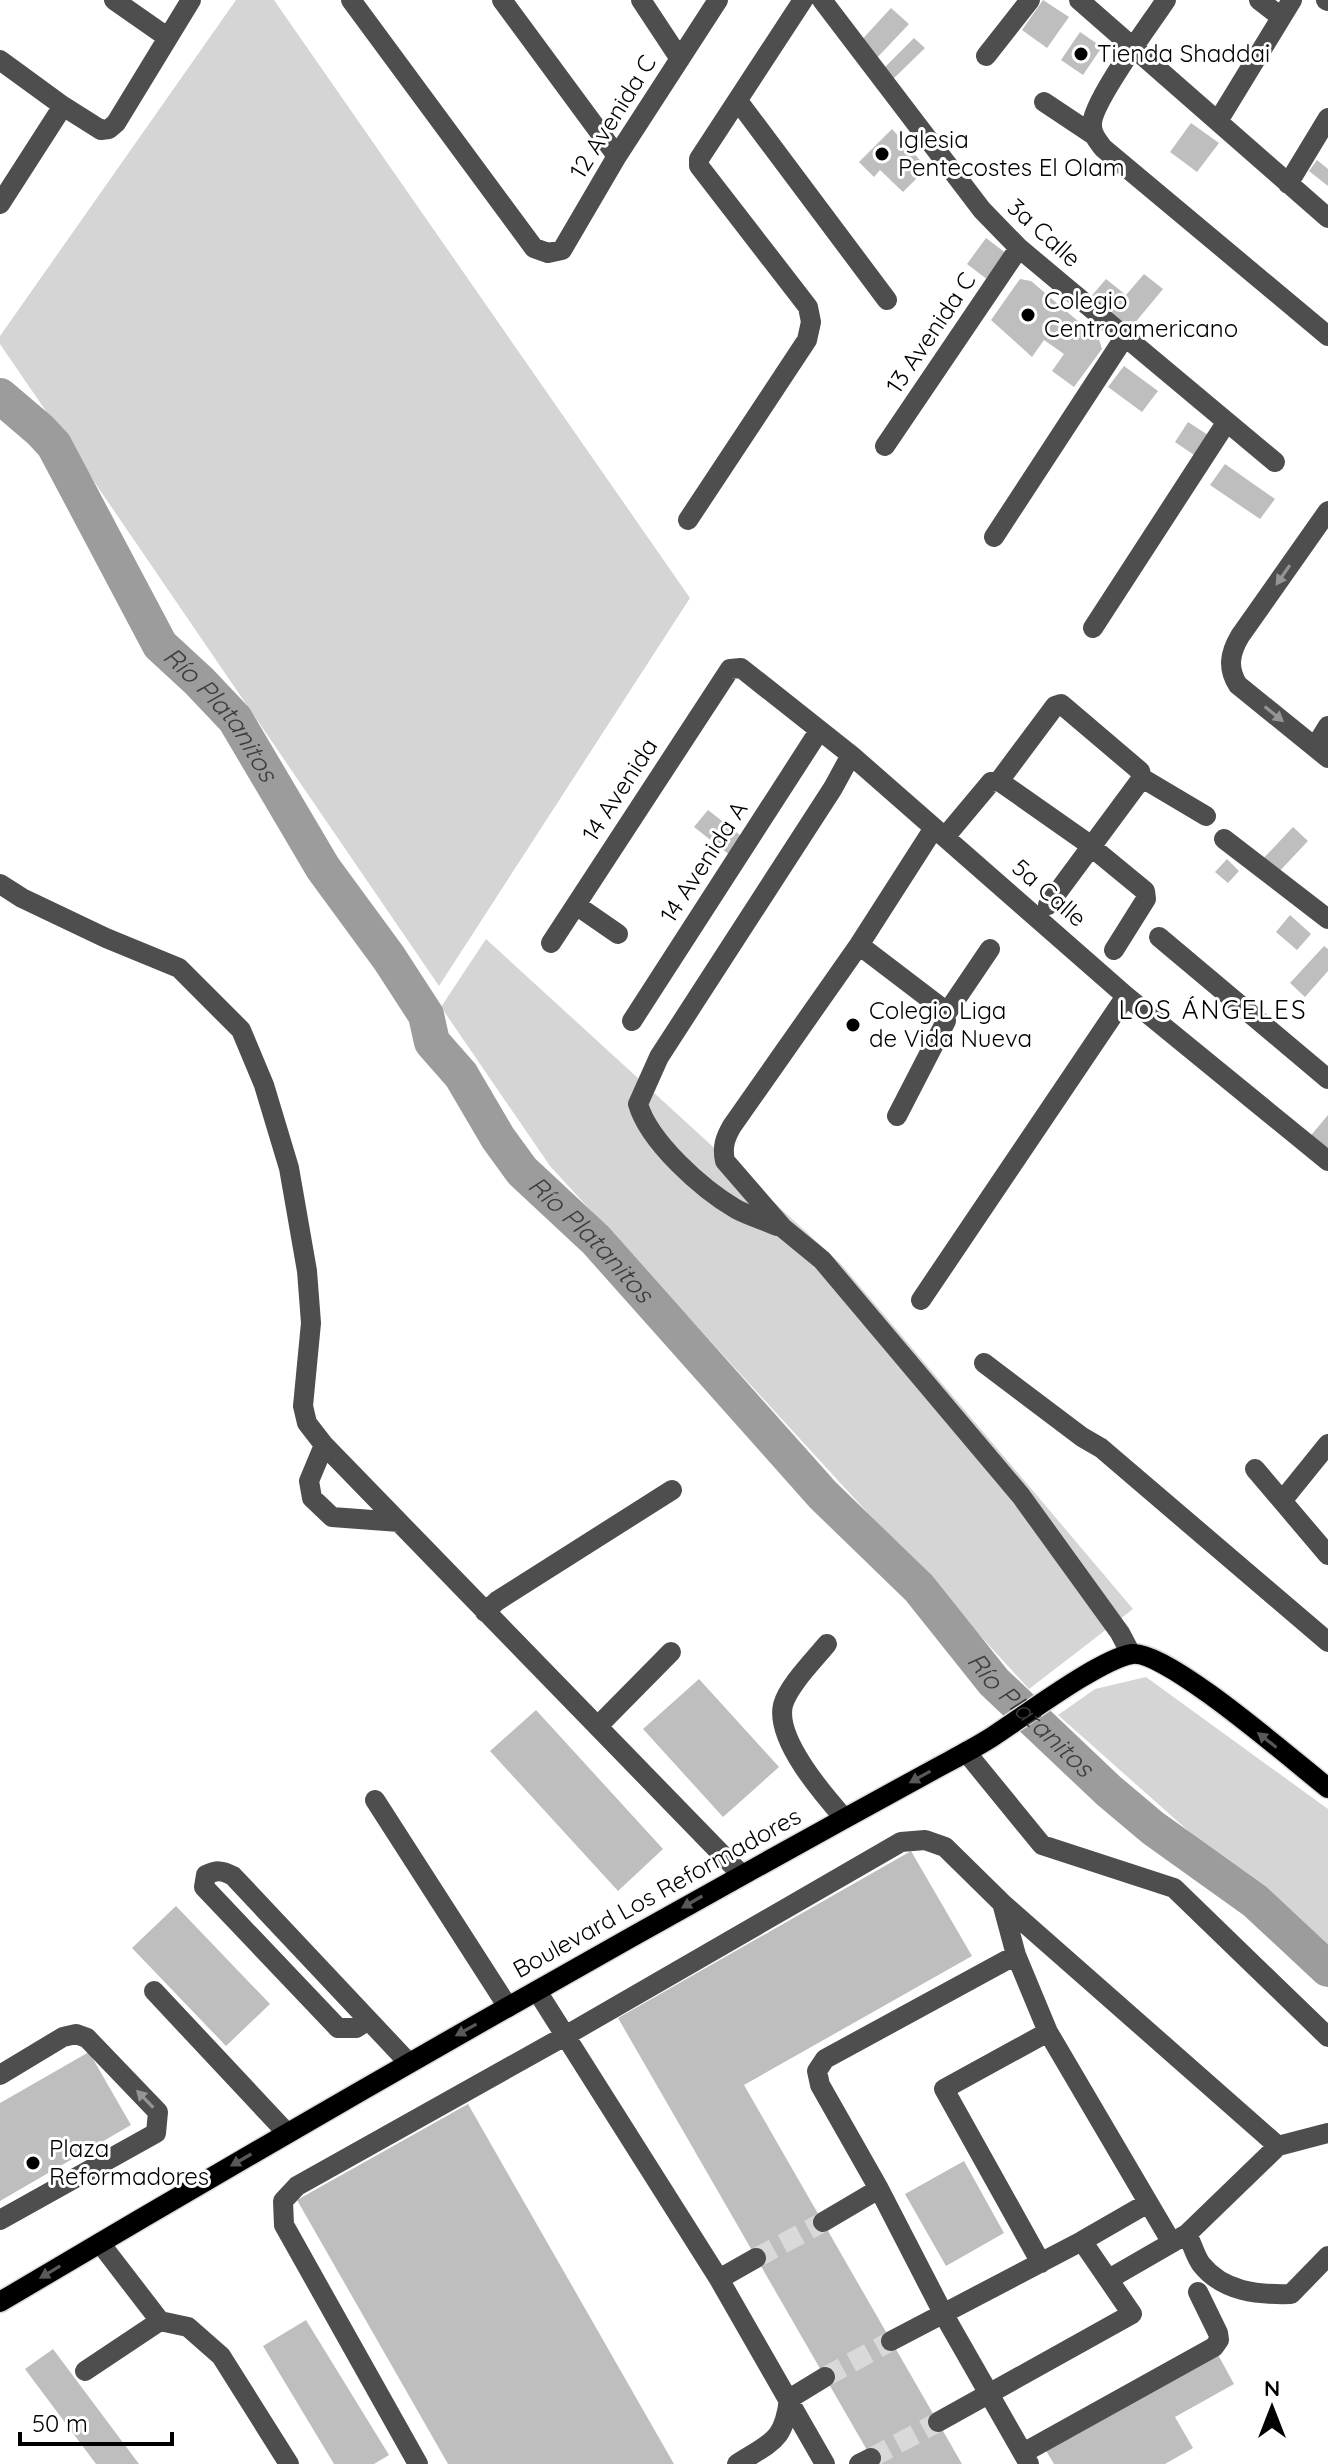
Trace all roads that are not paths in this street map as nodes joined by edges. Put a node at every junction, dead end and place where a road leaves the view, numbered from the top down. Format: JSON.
{"nodes":[{"id":1,"x":114,"y":0,"type":"edge"},
{"id":2,"x":191,"y":0,"type":"edge"},
{"id":3,"x":351,"y":0,"type":"edge"},
{"id":4,"x":502,"y":0,"type":"edge"},
{"id":5,"x":641,"y":0,"type":"edge"},
{"id":6,"x":718,"y":0,"type":"edge"},
{"id":7,"x":803,"y":0,"type":"edge"},
{"id":8,"x":822,"y":0,"type":"edge"},
{"id":9,"x":1030,"y":0,"type":"edge"},
{"id":10,"x":1079,"y":0,"type":"edge"},
{"id":11,"x":1166,"y":0,"type":"edge"},
{"id":12,"x":1259,"y":0,"type":"edge"},
{"id":13,"x":1286,"y":9,"type":"edge"},
{"id":14,"x":167,"y":37,"type":"junction"},
{"id":15,"x":1135,"y":48,"type":"junction"},
{"id":16,"x":986,"y":56,"type":"dead end"},
{"id":17,"x":680,"y":59,"type":"junction"},
{"id":18,"x":0,"y":60,"type":"edge"},
{"id":19,"x":738,"y":101,"type":"junction"},
{"id":20,"x":1044,"y":102,"type":"dead end"},
{"id":21,"x":63,"y":106,"type":"junction"},
{"id":22,"x":1328,"y":118,"type":"edge"},
{"id":23,"x":1218,"y":121,"type":"junction"},
{"id":24,"x":1093,"y":131,"type":"junction"},
{"id":25,"x":617,"y":156,"type":"junction"},
{"id":26,"x":1288,"y":184,"type":"junction"},
{"id":27,"x":2,"y":198,"type":"edge"},
{"id":28,"x":1328,"y":218,"type":"edge"},
{"id":29,"x":1019,"y":248,"type":"junction"},
{"id":30,"x":887,"y":300,"type":"dead end"},
{"id":31,"x":1328,"y":336,"type":"edge"},
{"id":32,"x":1124,"y":338,"type":"junction"},
{"id":33,"x":1226,"y":423,"type":"junction"},
{"id":34,"x":885,"y":446,"type":"dead end"},
{"id":35,"x":1275,"y":462,"type":"dead end"},
{"id":36,"x":1328,"y":511,"type":"edge"},
{"id":37,"x":688,"y":520,"type":"dead end"},
{"id":38,"x":994,"y":537,"type":"dead end"},
{"id":39,"x":1093,"y":628,"type":"dead end"},
{"id":40,"x":735,"y":667,"type":"joint"},
{"id":41,"x":1328,"y":726,"type":"edge"},
{"id":42,"x":819,"y":731,"type":"junction"},
{"id":43,"x":1321,"y":752,"type":"edge"},
{"id":44,"x":851,"y":755,"type":"junction"},
{"id":45,"x":1142,"y":778,"type":"junction"},
{"id":46,"x":999,"y":781,"type":"junction"},
{"id":47,"x":1206,"y":816,"type":"dead end"},
{"id":48,"x":939,"y":832,"type":"junction"},
{"id":49,"x":1224,"y":839,"type":"dead end"},
{"id":50,"x":1090,"y":846,"type":"junction"},
{"id":51,"x":0,"y":884,"type":"edge"},
{"id":52,"x":576,"y":905,"type":"junction"},
{"id":53,"x":1048,"y":905,"type":"dead end"},
{"id":54,"x":1328,"y":919,"type":"edge"},
{"id":55,"x":618,"y":934,"type":"dead end"},
{"id":56,"x":1159,"y":937,"type":"dead end"},
{"id":57,"x":551,"y":943,"type":"dead end"},
{"id":58,"x":859,"y":945,"type":"junction"},
{"id":59,"x":990,"y":949,"type":"dead end"},
{"id":60,"x":1114,"y":950,"type":"dead end"},
{"id":61,"x":1126,"y":996,"type":"junction"},
{"id":62,"x":946,"y":1014,"type":"junction"},
{"id":63,"x":632,"y":1021,"type":"dead end"},
{"id":64,"x":1328,"y":1079,"type":"edge"},
{"id":65,"x":897,"y":1116,"type":"dead end"},
{"id":66,"x":1328,"y":1161,"type":"edge"},
{"id":67,"x":783,"y":1228,"type":"junction"},
{"id":68,"x":921,"y":1300,"type":"dead end"},
{"id":69,"x":984,"y":1363,"type":"dead end"},
{"id":70,"x":1328,"y":1444,"type":"edge"},
{"id":71,"x":324,"y":1445,"type":"junction"},
{"id":72,"x":1255,"y":1469,"type":"dead end"},
{"id":73,"x":672,"y":1490,"type":"dead end"},
{"id":74,"x":1282,"y":1501,"type":"junction"},
{"id":75,"x":399,"y":1522,"type":"junction"},
{"id":76,"x":1328,"y":1555,"type":"edge"},
{"id":77,"x":485,"y":1612,"type":"junction"},
{"id":78,"x":1328,"y":1642,"type":"edge"},
{"id":79,"x":827,"y":1644,"type":"dead end"},
{"id":80,"x":671,"y":1652,"type":"dead end"},
{"id":81,"x":1131,"y":1654,"type":"junction"},
{"id":82,"x":599,"y":1725,"type":"junction"},
{"id":83,"x":966,"y":1752,"type":"junction"},
{"id":84,"x":1328,"y":1788,"type":"edge"},
{"id":85,"x":375,"y":1800,"type":"dead end"},
{"id":86,"x":844,"y":1818,"type":"junction"},
{"id":87,"x":741,"y":1874,"type":"junction"},
{"id":88,"x":1002,"y":1903,"type":"junction"},
{"id":89,"x":1016,"y":1955,"type":"junction"},
{"id":90,"x":154,"y":1991,"type":"dead end"},
{"id":91,"x":537,"y":1991,"type":"junction"},
{"id":92,"x":508,"y":2007,"type":"junction"},
{"id":93,"x":367,"y":2021,"type":"junction"},
{"id":94,"x":1048,"y":2032,"type":"junction"},
{"id":95,"x":565,"y":2036,"type":"junction"},
{"id":96,"x":1328,"y":2037,"type":"edge"},
{"id":97,"x":408,"y":2062,"type":"junction"},
{"id":98,"x":0,"y":2075,"type":"edge"},
{"id":99,"x":287,"y":2133,"type":"junction"},
{"id":100,"x":1328,"y":2133,"type":"edge"},
{"id":101,"x":1278,"y":2146,"type":"junction"},
{"id":102,"x":879,"y":2189,"type":"junction"},
{"id":103,"x":1148,"y":2203,"type":"junction"},
{"id":104,"x":0,"y":2220,"type":"edge"},
{"id":105,"x":823,"y":2222,"type":"tunnel mouth"},
{"id":106,"x":1180,"y":2239,"type":"junction"},
{"id":107,"x":1082,"y":2241,"type":"junction"},
{"id":108,"x":100,"y":2243,"type":"junction"},
{"id":109,"x":1328,"y":2256,"type":"edge"},
{"id":110,"x":756,"y":2258,"type":"tunnel mouth"},
{"id":111,"x":1041,"y":2263,"type":"junction"},
{"id":112,"x":719,"y":2279,"type":"junction"},
{"id":113,"x":1109,"y":2279,"type":"junction"},
{"id":114,"x":1198,"y":2292,"type":"dead end"},
{"id":115,"x":0,"y":2302,"type":"edge"},
{"id":116,"x":944,"y":2315,"type":"junction"},
{"id":117,"x":160,"y":2321,"type":"junction"},
{"id":118,"x":891,"y":2341,"type":"tunnel mouth"},
{"id":119,"x":85,"y":2371,"type":"dead end"},
{"id":120,"x":825,"y":2377,"type":"tunnel mouth"},
{"id":121,"x":990,"y":2393,"type":"junction"},
{"id":122,"x":789,"y":2399,"type":"junction"},
{"id":123,"x":938,"y":2422,"type":"tunnel mouth"},
{"id":124,"x":1026,"y":2459,"type":"edge"},
{"id":125,"x":289,"y":2464,"type":"edge"},
{"id":126,"x":418,"y":2464,"type":"edge"},
{"id":127,"x":737,"y":2464,"type":"edge"},
{"id":128,"x":825,"y":2464,"type":"edge"}],
"edges":[{"from":1,"to":14,"type":"street"},
{"from":2,"to":14,"type":"street"},
{"from":3,"to":25,"type":"street","name":"12 Avenida C"},
{"from":4,"to":25,"type":"street"},
{"from":5,"to":17,"type":"street"},
{"from":6,"to":17,"type":"street","name":"12 Avenida C"},
{"from":7,"to":19,"type":"street"},
{"from":8,"to":29,"type":"street","name":"3a Calle"},
{"from":9,"to":16,"type":"street"},
{"from":10,"to":15,"type":"street"},
{"from":11,"to":15,"type":"street"},
{"from":12,"to":13,"type":"street"},
{"from":13,"to":23,"type":"street"},
{"from":14,"to":21,"type":"street"},
{"from":15,"to":23,"type":"street"},
{"from":15,"to":24,"type":"street"},
{"from":17,"to":25,"type":"street","name":"12 Avenida C"},
{"from":18,"to":21,"type":"street"},
{"from":19,"to":30,"type":"street"},
{"from":19,"to":37,"type":"street"},
{"from":20,"to":24,"type":"street"},
{"from":21,"to":27,"type":"street"},
{"from":22,"to":26,"type":"street"},
{"from":23,"to":26,"type":"street"},
{"from":24,"to":31,"type":"street"},
{"from":26,"to":28,"type":"street"},
{"from":29,"to":32,"type":"street","name":"3a Calle"},
{"from":29,"to":34,"type":"street","name":"13 Avenida C"},
{"from":32,"to":33,"type":"street","name":"3a Calle"},
{"from":32,"to":38,"type":"street"},
{"from":33,"to":35,"type":"street","name":"3a Calle"},
{"from":33,"to":39,"type":"street"},
{"from":36,"to":43,"type":"street","one_way":true},
{"from":40,"to":42,"type":"street","name":"5a Calle"},
{"from":40,"to":52,"type":"street","name":"14 Avenida"},
{"from":41,"to":43,"type":"street"},
{"from":42,"to":44,"type":"street","name":"5a Calle"},
{"from":42,"to":63,"type":"street","name":"14 Avenida A"},
{"from":44,"to":48,"type":"street","name":"5a Calle"},
{"from":44,"to":67,"type":"street"},
{"from":45,"to":46,"type":"street"},
{"from":45,"to":47,"type":"street"},
{"from":45,"to":50,"type":"street"},
{"from":46,"to":48,"type":"street"},
{"from":46,"to":50,"type":"street"},
{"from":48,"to":58,"type":"street"},
{"from":48,"to":61,"type":"street","name":"5a Calle"},
{"from":49,"to":54,"type":"street"},
{"from":50,"to":53,"type":"street"},
{"from":50,"to":60,"type":"street"},
{"from":51,"to":71,"type":"street"},
{"from":52,"to":55,"type":"street"},
{"from":52,"to":57,"type":"street","name":"14 Avenida"},
{"from":56,"to":64,"type":"street"},
{"from":58,"to":62,"type":"street"},
{"from":58,"to":67,"type":"street"},
{"from":59,"to":62,"type":"street"},
{"from":61,"to":66,"type":"street","name":"5a Calle"},
{"from":61,"to":68,"type":"street"},
{"from":62,"to":65,"type":"street"},
{"from":67,"to":81,"type":"street"},
{"from":69,"to":78,"type":"street"},
{"from":70,"to":74,"type":"street"},
{"from":71,"to":75,"type":"street"},
{"from":71,"to":75,"type":"street"},
{"from":72,"to":74,"type":"street"},
{"from":73,"to":77,"type":"street"},
{"from":74,"to":76,"type":"street"},
{"from":75,"to":77,"type":"street"},
{"from":77,"to":82,"type":"street"},
{"from":79,"to":86,"type":"street"},
{"from":80,"to":82,"type":"street"},
{"from":81,"to":83,"type":"main road","name":"Boulevard Los Reformadores"},
{"from":84,"to":81,"type":"main road","one_way":true},
{"from":82,"to":87,"type":"street"},
{"from":83,"to":86,"type":"main road","name":"Boulevard Los Reformadores","one_way":true},
{"from":83,"to":96,"type":"street"},
{"from":85,"to":92,"type":"street"},
{"from":86,"to":87,"type":"main road","name":"Boulevard Los Reformadores"},
{"from":87,"to":91,"type":"main road","name":"Boulevard Los Reformadores","one_way":true},
{"from":88,"to":89,"type":"street"},
{"from":88,"to":95,"type":"street"},
{"from":88,"to":101,"type":"street"},
{"from":89,"to":94,"type":"street"},
{"from":89,"to":102,"type":"street"},
{"from":90,"to":99,"type":"street"},
{"from":91,"to":92,"type":"main road","name":"Boulevard Los Reformadores"},
{"from":91,"to":95,"type":"street"},
{"from":92,"to":97,"type":"main road","name":"Boulevard Los Reformadores","one_way":true},
{"from":93,"to":93,"type":"street"},
{"from":93,"to":97,"type":"street"},
{"from":94,"to":103,"type":"street"},
{"from":94,"to":111,"type":"street"},
{"from":95,"to":112,"type":"street"},
{"from":95,"to":126,"type":"street"},
{"from":97,"to":99,"type":"main road","name":"Boulevard Los Reformadores"},
{"from":104,"to":98,"type":"street","one_way":true},
{"from":99,"to":108,"type":"main road","name":"Boulevard Los Reformadores","one_way":true},
{"from":100,"to":101,"type":"street"},
{"from":101,"to":106,"type":"street"},
{"from":102,"to":105,"type":"street"},
{"from":102,"to":116,"type":"street"},
{"from":103,"to":106,"type":"street"},
{"from":103,"to":107,"type":"street"},
{"from":106,"to":109,"type":"street"},
{"from":106,"to":113,"type":"street"},
{"from":107,"to":111,"type":"street"},
{"from":107,"to":113,"type":"street"},
{"from":108,"to":115,"type":"main road","name":"Boulevard Los Reformadores","one_way":true},
{"from":108,"to":117,"type":"street"},
{"from":110,"to":112,"type":"street"},
{"from":111,"to":116,"type":"street"},
{"from":112,"to":122,"type":"street"},
{"from":113,"to":121,"type":"street"},
{"from":114,"to":124,"type":"street"},
{"from":116,"to":118,"type":"street"},
{"from":116,"to":121,"type":"street"},
{"from":117,"to":119,"type":"street"},
{"from":117,"to":125,"type":"street"},
{"from":120,"to":122,"type":"street"},
{"from":121,"to":123,"type":"street"},
{"from":121,"to":124,"type":"street"},
{"from":122,"to":127,"type":"street"},
{"from":122,"to":128,"type":"street"}]}
